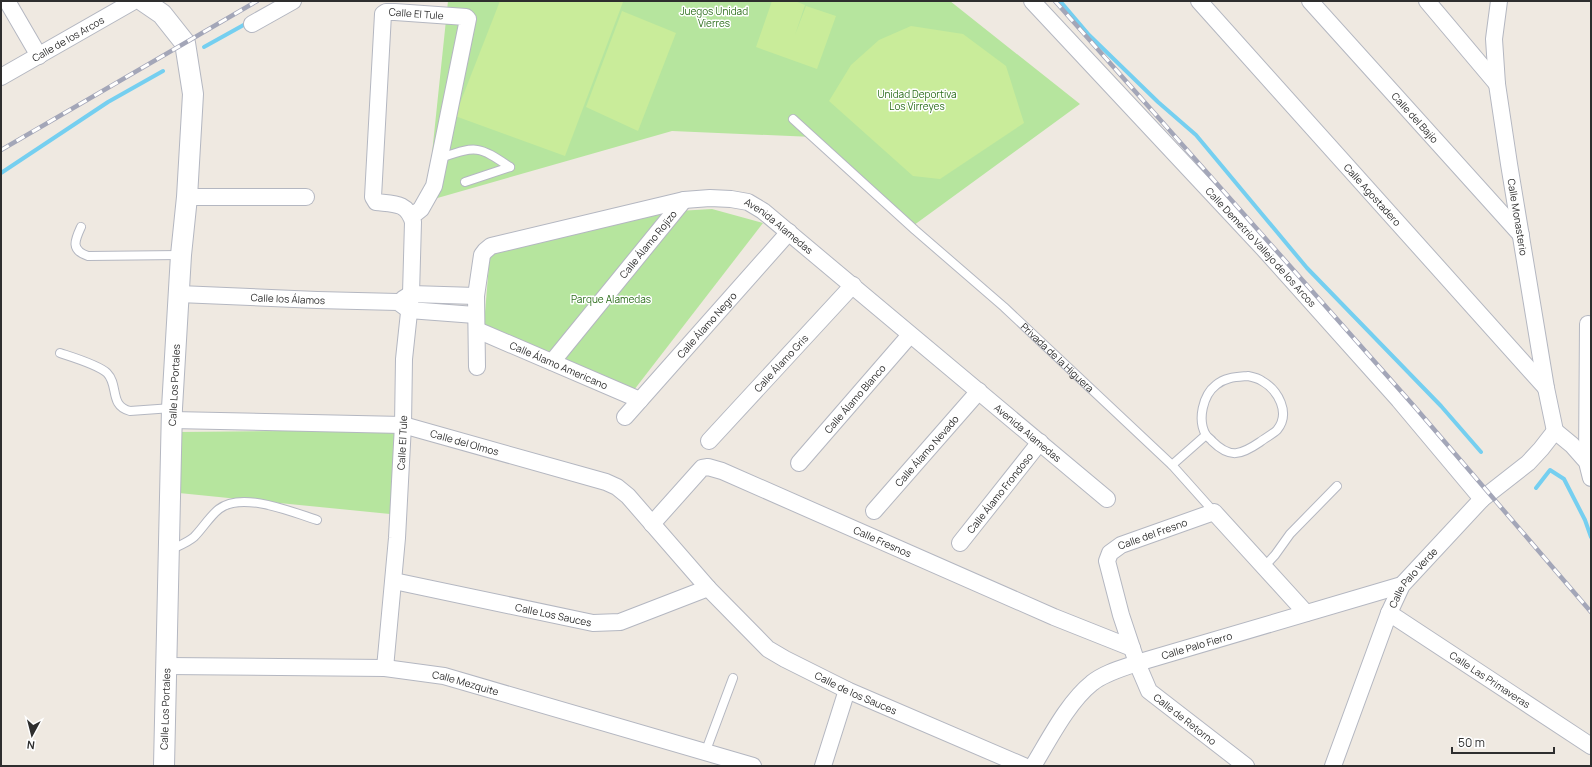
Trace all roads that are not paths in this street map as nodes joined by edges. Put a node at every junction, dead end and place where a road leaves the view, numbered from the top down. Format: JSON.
{"nodes":[{"id":1,"x":8,"y":1,"type":"edge"},
{"id":2,"x":134,"y":1,"type":"edge"},
{"id":3,"x":143,"y":1,"type":"edge"},
{"id":4,"x":293,"y":1,"type":"edge"},
{"id":5,"x":1032,"y":1,"type":"edge"},
{"id":6,"x":1199,"y":1,"type":"edge"},
{"id":7,"x":1310,"y":1,"type":"edge"},
{"id":8,"x":1427,"y":1,"type":"edge"},
{"id":9,"x":1499,"y":1,"type":"edge"},
{"id":10,"x":162,"y":8,"type":"edge"},
{"id":11,"x":252,"y":24,"type":"dead end"},
{"id":12,"x":39,"y":56,"type":"junction"},
{"id":13,"x":1,"y":77,"type":"edge"},
{"id":14,"x":1497,"y":84,"type":"junction"},
{"id":15,"x":793,"y":118,"type":"dead end"},
{"id":16,"x":440,"y":158,"type":"junction"},
{"id":17,"x":465,"y":182,"type":"dead end"},
{"id":18,"x":187,"y":197,"type":"junction"},
{"id":19,"x":306,"y":197,"type":"dead end"},
{"id":20,"x":684,"y":200,"type":"junction"},
{"id":21,"x":412,"y":217,"type":"junction"},
{"id":22,"x":81,"y":227,"type":"dead end"},
{"id":23,"x":789,"y":232,"type":"junction"},
{"id":24,"x":1521,"y":235,"type":"junction"},
{"id":25,"x":181,"y":256,"type":"junction"},
{"id":26,"x":853,"y":286,"type":"junction"},
{"id":27,"x":179,"y":294,"type":"junction"},
{"id":28,"x":476,"y":296,"type":"junction"},
{"id":29,"x":406,"y":302,"type":"junction"},
{"id":30,"x":476,"y":323,"type":"junction"},
{"id":31,"x":1588,"y":324,"type":"dead end"},
{"id":32,"x":910,"y":335,"type":"junction"},
{"id":33,"x":60,"y":353,"type":"dead end"},
{"id":34,"x":552,"y":362,"type":"junction"},
{"id":35,"x":477,"y":367,"type":"dead end"},
{"id":36,"x":1546,"y":388,"type":"junction"},
{"id":37,"x":979,"y":391,"type":"junction"},
{"id":38,"x":640,"y":400,"type":"junction"},
{"id":39,"x":172,"y":414,"type":"junction"},
{"id":40,"x":625,"y":417,"type":"dead end"},
{"id":41,"x":403,"y":425,"type":"junction"},
{"id":42,"x":1555,"y":431,"type":"junction"},
{"id":43,"x":1206,"y":435,"type":"junction"},
{"id":44,"x":709,"y":441,"type":"dead end"},
{"id":45,"x":1040,"y":442,"type":"junction"},
{"id":46,"x":1587,"y":462,"type":"junction"},
{"id":47,"x":799,"y":463,"type":"dead end"},
{"id":48,"x":1172,"y":464,"type":"junction"},
{"id":49,"x":1591,"y":478,"type":"edge"},
{"id":50,"x":1337,"y":486,"type":"dead end"},
{"id":51,"x":1107,"y":499,"type":"dead end"},
{"id":52,"x":1482,"y":499,"type":"junction"},
{"id":53,"x":874,"y":511,"type":"dead end"},
{"id":54,"x":1214,"y":512,"type":"junction"},
{"id":55,"x":317,"y":520,"type":"dead end"},
{"id":56,"x":652,"y":524,"type":"junction"},
{"id":57,"x":960,"y":543,"type":"dead end"},
{"id":58,"x":170,"y":550,"type":"junction"},
{"id":59,"x":1264,"y":568,"type":"junction"},
{"id":60,"x":394,"y":581,"type":"junction"},
{"id":61,"x":1402,"y":585,"type":"junction"},
{"id":62,"x":708,"y":588,"type":"junction"},
{"id":63,"x":1306,"y":613,"type":"junction"},
{"id":64,"x":1389,"y":613,"type":"junction"},
{"id":65,"x":1135,"y":655,"type":"junction"},
{"id":66,"x":167,"y":666,"type":"junction"},
{"id":67,"x":385,"y":668,"type":"junction"},
{"id":68,"x":734,"y":678,"type":"dead end"},
{"id":69,"x":847,"y":690,"type":"junction"},
{"id":70,"x":1591,"y":746,"type":"edge"},
{"id":71,"x":705,"y":753,"type":"junction"},
{"id":72,"x":164,"y":766,"type":"edge"},
{"id":73,"x":753,"y":766,"type":"edge"},
{"id":74,"x":823,"y":766,"type":"edge"},
{"id":75,"x":1024,"y":766,"type":"edge"},
{"id":76,"x":1033,"y":766,"type":"edge"},
{"id":77,"x":1246,"y":766,"type":"edge"},
{"id":78,"x":1333,"y":766,"type":"edge"}],
"edges":[{"from":1,"to":12,"type":"street"},
{"from":2,"to":12,"type":"street","name":"Calle de los Arcos"},
{"from":3,"to":10,"type":"street","name":"Calle Los Portales"},
{"from":4,"to":11,"type":"street"},
{"from":5,"to":52,"type":"street","name":"Calle Demetrio Vallejo de los Arcos"},
{"from":6,"to":36,"type":"street","name":"Calle Agostadero"},
{"from":7,"to":24,"type":"street","name":"Calle del Bajío"},
{"from":8,"to":14,"type":"street"},
{"from":9,"to":14,"type":"street","name":"Calle Monasterio"},
{"from":10,"to":18,"type":"street","name":"Calle Los Portales"},
{"from":12,"to":13,"type":"street","name":"Calle de los Arcos"},
{"from":14,"to":24,"type":"street","name":"Calle Monasterio"},
{"from":15,"to":48,"type":"lane","name":"Privada de la Higuera"},
{"from":16,"to":17,"type":"lane"},
{"from":16,"to":21,"type":"street","name":"Calle El Tule"},
{"from":16,"to":21,"type":"street","name":"Calle El Tule"},
{"from":18,"to":19,"type":"street"},
{"from":18,"to":25,"type":"street","name":"Calle Los Portales"},
{"from":20,"to":23,"type":"street","name":"Avenida Alamedas"},
{"from":20,"to":28,"type":"street","name":"Avenida Alamedas"},
{"from":20,"to":34,"type":"street","name":"Calle Álamo Rojizo"},
{"from":21,"to":29,"type":"street","name":"Calle El Tule"},
{"from":22,"to":25,"type":"lane"},
{"from":23,"to":26,"type":"street","name":"Avenida Alamedas"},
{"from":23,"to":38,"type":"street","name":"Calle Álamo Negro"},
{"from":24,"to":36,"type":"street","name":"Calle Monasterio"},
{"from":25,"to":27,"type":"street","name":"Calle Los Portales"},
{"from":26,"to":32,"type":"street","name":"Avenida Alamedas"},
{"from":26,"to":44,"type":"street","name":"Calle Álamo Gris"},
{"from":27,"to":29,"type":"street","name":"Calle los Álamos"},
{"from":27,"to":39,"type":"street","name":"Calle Los Portales"},
{"from":28,"to":29,"type":"street","name":"Calle los Álamos"},
{"from":28,"to":30,"type":"street","name":"Avenida Alamedas"},
{"from":29,"to":30,"type":"street","name":"Calle los Álamos"},
{"from":29,"to":41,"type":"street","name":"Calle El Tule"},
{"from":30,"to":34,"type":"street","name":"Calle Álamo Americano"},
{"from":30,"to":35,"type":"street","name":"Avenida Alamedas"},
{"from":31,"to":46,"type":"street"},
{"from":32,"to":37,"type":"street","name":"Avenida Alamedas"},
{"from":32,"to":47,"type":"street","name":"Calle Álamo Blanco"},
{"from":33,"to":39,"type":"lane"},
{"from":34,"to":38,"type":"street","name":"Calle Álamo Americano"},
{"from":36,"to":42,"type":"street","name":"Calle Monasterio"},
{"from":37,"to":45,"type":"street","name":"Avenida Alamedas"},
{"from":37,"to":53,"type":"street","name":"Calle Álamo Nevado"},
{"from":38,"to":40,"type":"street","name":"Calle Álamo Negro"},
{"from":39,"to":41,"type":"street","name":"Calle del Olmos"},
{"from":39,"to":58,"type":"street","name":"Calle Los Portales"},
{"from":41,"to":56,"type":"street","name":"Calle del Olmos"},
{"from":41,"to":60,"type":"street","name":"Calle El Tule"},
{"from":42,"to":46,"type":"street"},
{"from":42,"to":52,"type":"street","name":"Calle Palo Verde"},
{"from":43,"to":43,"type":"lane"},
{"from":43,"to":48,"type":"lane"},
{"from":45,"to":51,"type":"street","name":"Avenida Alamedas"},
{"from":45,"to":57,"type":"street","name":"Calle Álamo Frondoso"},
{"from":46,"to":49,"type":"street"},
{"from":48,"to":54,"type":"lane","name":"Privada de la Higuera"},
{"from":50,"to":59,"type":"lane"},
{"from":52,"to":61,"type":"street","name":"Calle Palo Verde"},
{"from":54,"to":59,"type":"street","name":"Privada de la Higuera"},
{"from":54,"to":65,"type":"street","name":"Calle del Fresno"},
{"from":55,"to":58,"type":"lane"},
{"from":56,"to":62,"type":"street","name":"Calle del Olmos"},
{"from":56,"to":65,"type":"street","name":"Calle Fresnos"},
{"from":58,"to":66,"type":"street","name":"Calle Los Portales"},
{"from":59,"to":63,"type":"street","name":"Privada de la Higuera"},
{"from":60,"to":62,"type":"street","name":"Calle Los Sauces"},
{"from":60,"to":67,"type":"street","name":"Calle El Tule"},
{"from":61,"to":63,"type":"street","name":"Calle Palo Fierro"},
{"from":61,"to":64,"type":"street","name":"Calle Palo Verde"},
{"from":62,"to":69,"type":"street","name":"Calle de los Sauces"},
{"from":63,"to":65,"type":"street","name":"Calle Palo Fierro"},
{"from":64,"to":70,"type":"street","name":"Calle Las Primaveras"},
{"from":64,"to":78,"type":"street","name":"Calle Palo Verde"},
{"from":65,"to":76,"type":"street","name":"Calle Palo Fierro"},
{"from":65,"to":77,"type":"street","name":"Calle de Retorno"},
{"from":66,"to":67,"type":"street","name":"Calle Mezquite"},
{"from":66,"to":72,"type":"street","name":"Calle Los Portales"},
{"from":67,"to":71,"type":"street","name":"Calle Mezquite"},
{"from":68,"to":71,"type":"lane"},
{"from":69,"to":74,"type":"street"},
{"from":69,"to":75,"type":"street","name":"Calle de los Sauces"},
{"from":71,"to":73,"type":"street","name":"Calle Mezquite"}]}
